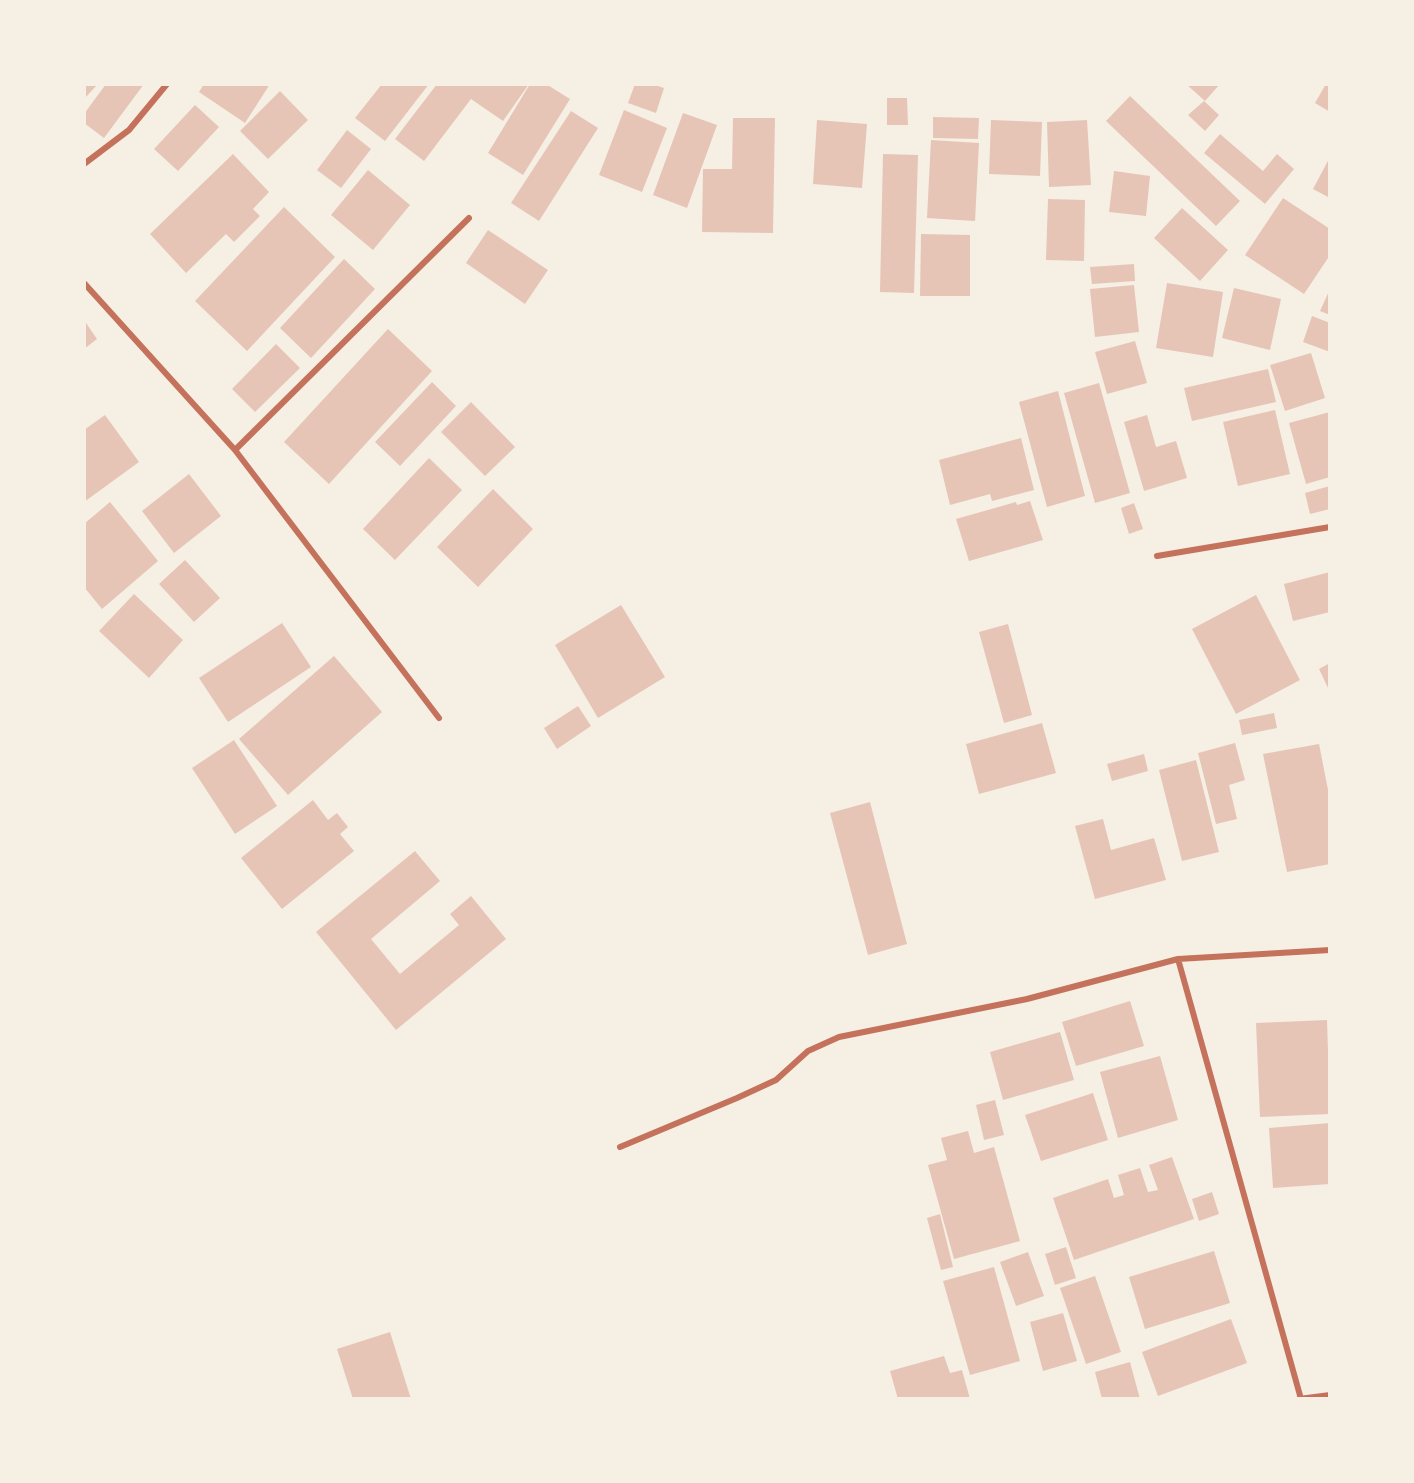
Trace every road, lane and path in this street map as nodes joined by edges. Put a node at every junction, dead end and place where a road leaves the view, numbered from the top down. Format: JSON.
{"nodes":[{"id":1,"x":167,"y":84,"type":"edge"},
{"id":2,"x":84,"y":164,"type":"edge"},
{"id":3,"x":469,"y":218,"type":"dead end"},
{"id":4,"x":84,"y":283,"type":"edge"},
{"id":5,"x":235,"y":450,"type":"junction"},
{"id":6,"x":1330,"y":527,"type":"edge"},
{"id":7,"x":1156,"y":556,"type":"dead end"},
{"id":8,"x":439,"y":718,"type":"dead end"},
{"id":9,"x":1330,"y":950,"type":"edge"},
{"id":10,"x":1178,"y":959,"type":"junction"},
{"id":11,"x":620,"y":1147,"type":"dead end"},
{"id":12,"x":1330,"y":1395,"type":"edge"},
{"id":13,"x":1300,"y":1399,"type":"edge"}],
"edges":[{"from":1,"to":2,"type":"street"},
{"from":3,"to":5,"type":"street"},
{"from":4,"to":5,"type":"street"},
{"from":5,"to":8,"type":"street"},
{"from":6,"to":7,"type":"street"},
{"from":9,"to":10,"type":"street"},
{"from":10,"to":11,"type":"street"},
{"from":10,"to":13,"type":"street"},
{"from":12,"to":13,"type":"street"}]}
